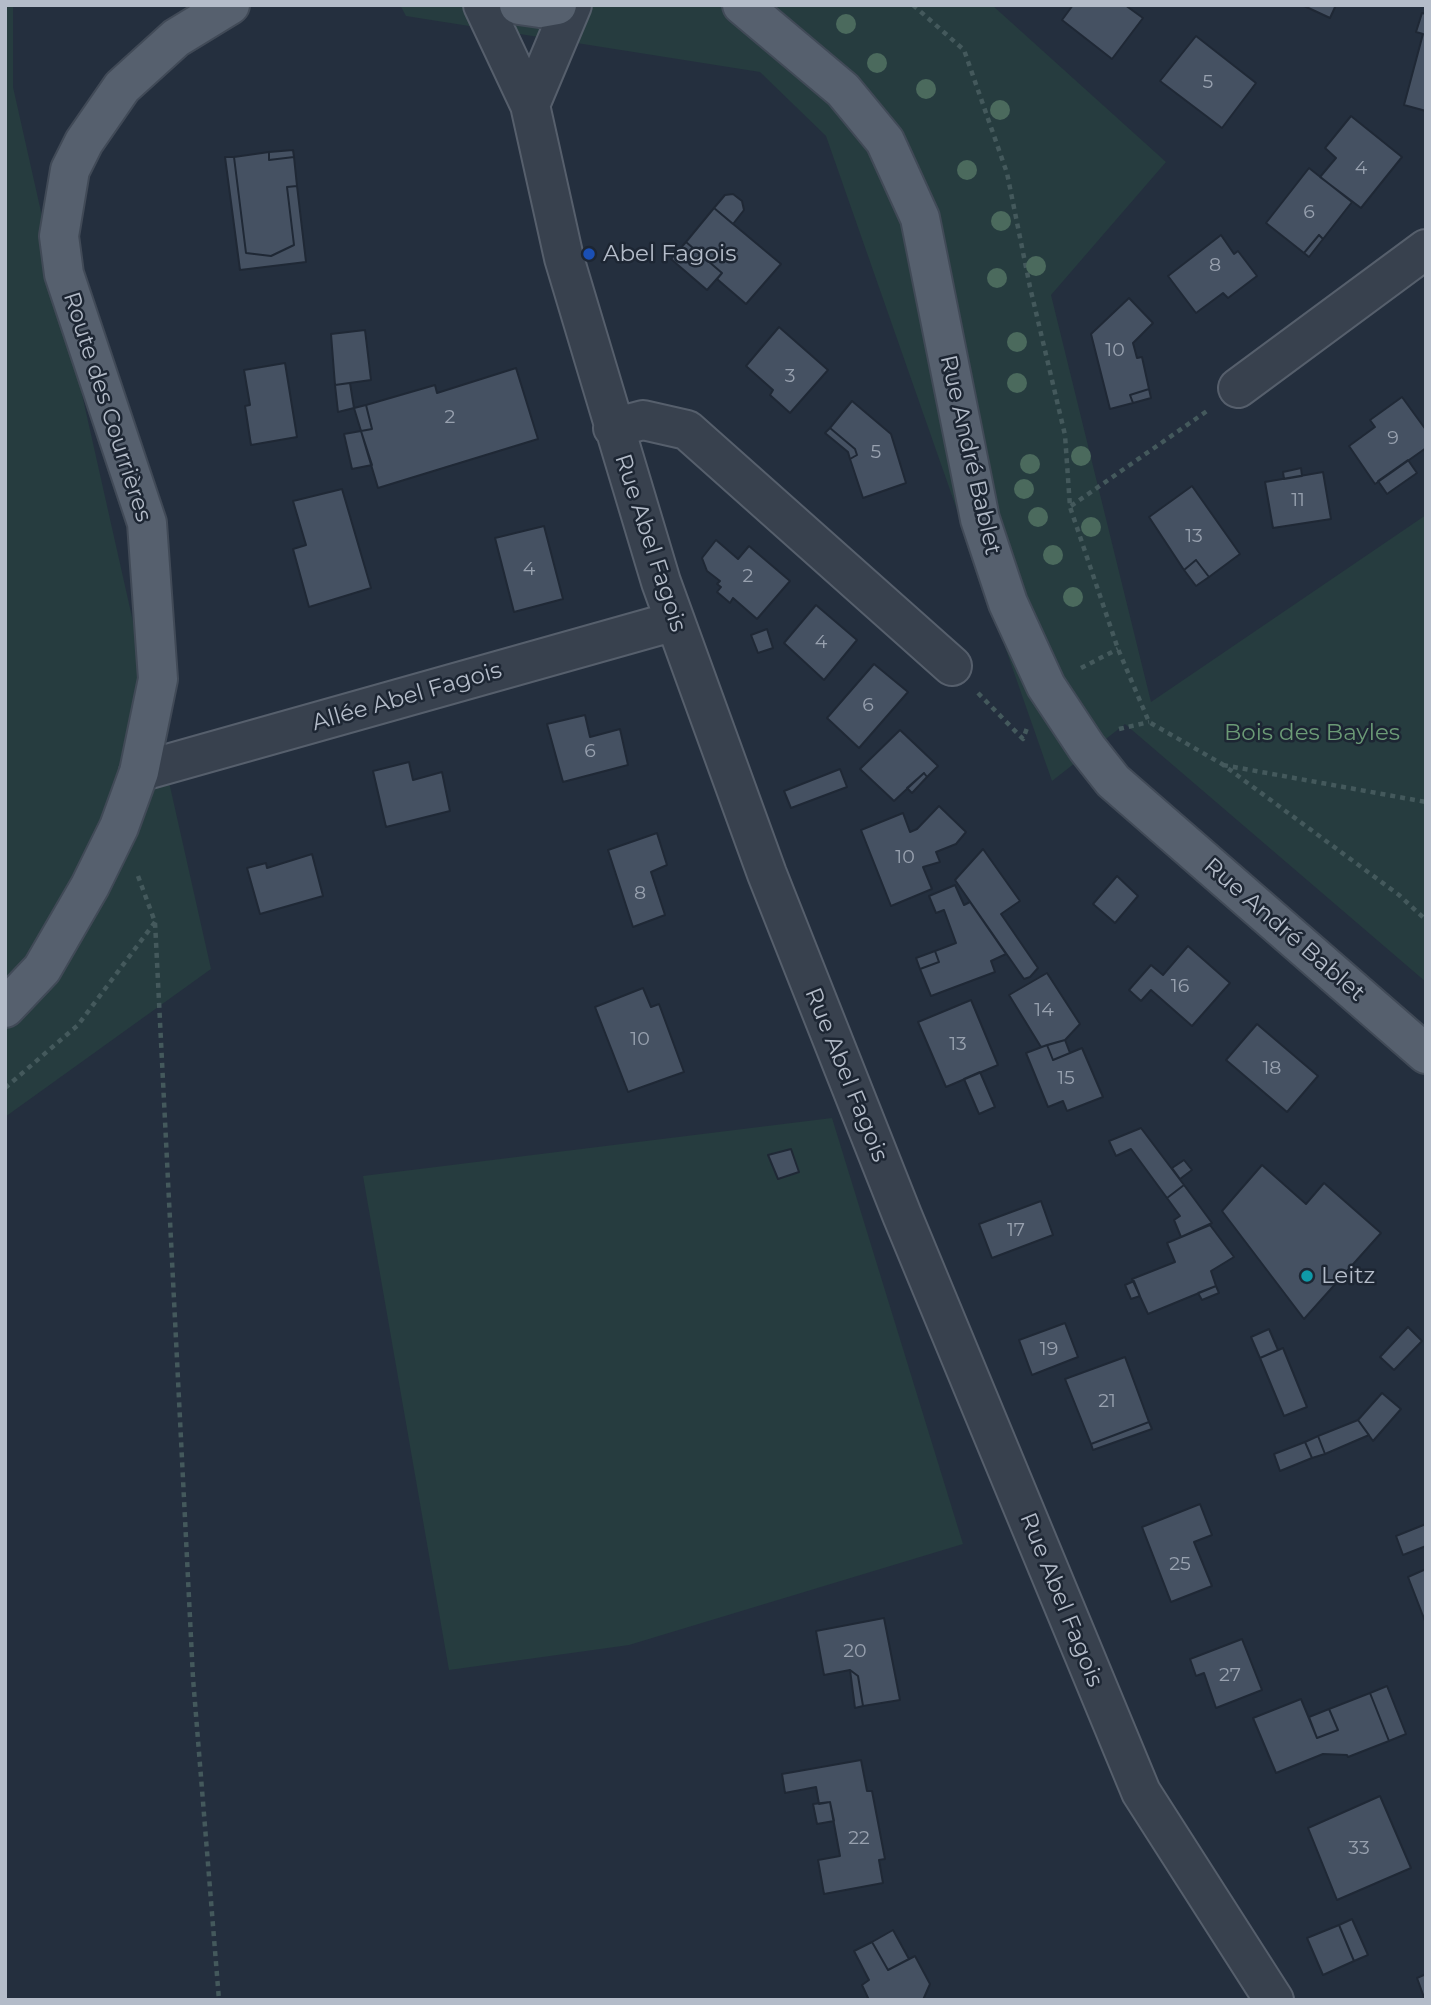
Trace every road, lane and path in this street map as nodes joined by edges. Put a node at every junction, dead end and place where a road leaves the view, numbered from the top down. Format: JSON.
{"nodes":[{"id":1,"x":230,"y":5,"type":"edge"},
{"id":2,"x":483,"y":5,"type":"edge"},
{"id":3,"x":519,"y":5,"type":"edge"},
{"id":4,"x":557,"y":5,"type":"edge"},
{"id":5,"x":572,"y":5,"type":"edge"},
{"id":6,"x":742,"y":5,"type":"edge"},
{"id":7,"x":913,"y":5,"type":"edge"},
{"id":8,"x":530,"y":105,"type":"junction"},
{"id":9,"x":1426,"y":249,"type":"edge"},
{"id":10,"x":1238,"y":388,"type":"joint"},
{"id":11,"x":613,"y":428,"type":"junction"},
{"id":12,"x":1070,"y":507,"type":"junction"},
{"id":13,"x":675,"y":621,"type":"junction"},
{"id":14,"x":952,"y":666,"type":"joint"},
{"id":15,"x":1046,"y":686,"type":"junction"},
{"id":16,"x":1222,"y":765,"type":"junction"},
{"id":17,"x":139,"y":772,"type":"junction"},
{"id":18,"x":1426,"y":802,"type":"edge"},
{"id":19,"x":1426,"y":920,"type":"edge"},
{"id":20,"x":5,"y":1008,"type":"edge"},
{"id":21,"x":1426,"y":1054,"type":"edge"},
{"id":22,"x":5,"y":1088,"type":"edge"},
{"id":23,"x":219,"y":2000,"type":"edge"},
{"id":24,"x":1274,"y":2000,"type":"edge"}],
"edges":[{"from":1,"to":17,"type":"main road","name":"Route des Courrières"},
{"from":2,"to":8,"type":"street","name":"Rue Abel Fagois"},
{"from":3,"to":4,"type":"main road"},
{"from":5,"to":8,"type":"street"},
{"from":6,"to":15,"type":"main road","name":"Rue André Bablet"},
{"from":7,"to":12,"type":"path"},
{"from":8,"to":11,"type":"street","name":"Rue Abel Fagois"},
{"from":9,"to":10,"type":"street"},
{"from":10,"to":12,"type":"path"},
{"from":11,"to":13,"type":"street","name":"Rue Abel Fagois"},
{"from":11,"to":14,"type":"street"},
{"from":12,"to":16,"type":"path"},
{"from":13,"to":17,"type":"street","name":"Allée Abel Fagois"},
{"from":13,"to":24,"type":"street","name":"Rue Abel Fagois"},
{"from":14,"to":15,"type":"path"},
{"from":15,"to":21,"type":"main road","name":"Rue André Bablet"},
{"from":16,"to":18,"type":"path"},
{"from":16,"to":19,"type":"path"},
{"from":17,"to":20,"type":"main road","name":"Route des Courrières"},
{"from":22,"to":23,"type":"path"}]}
